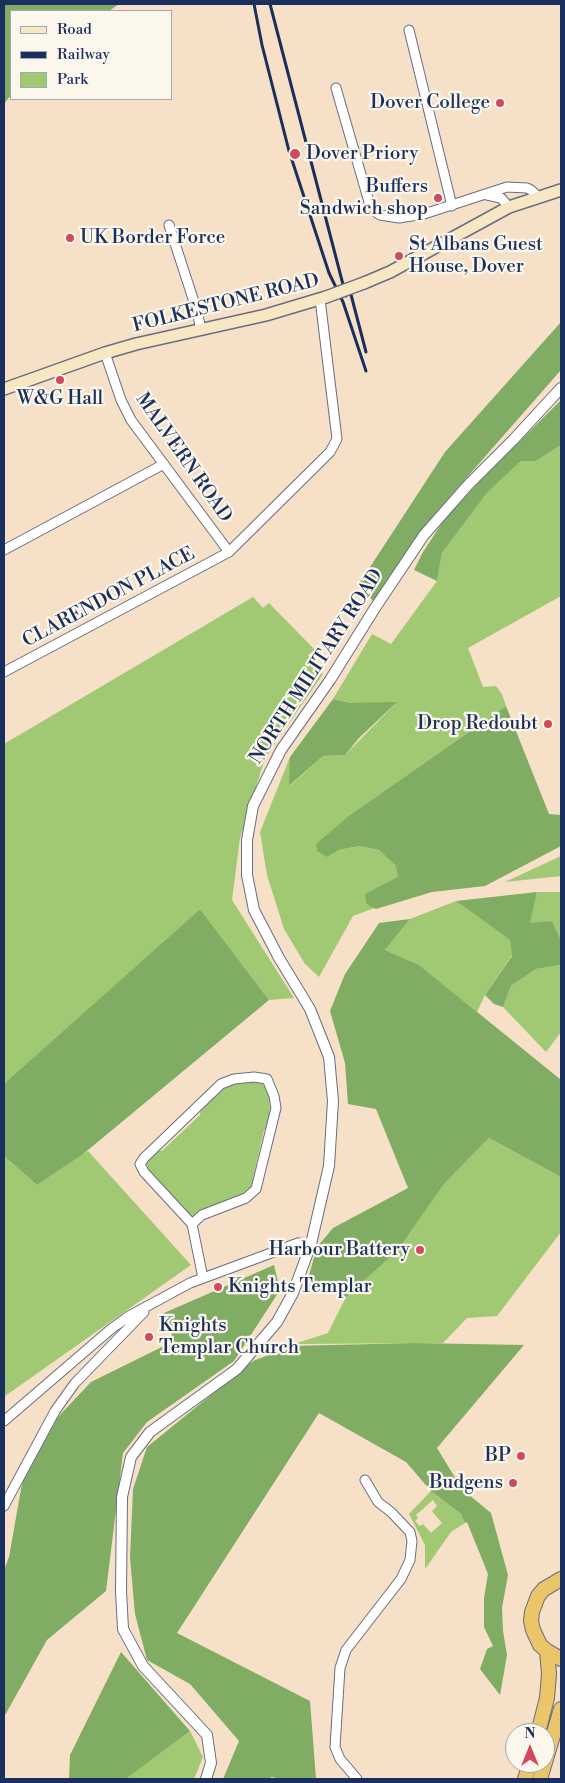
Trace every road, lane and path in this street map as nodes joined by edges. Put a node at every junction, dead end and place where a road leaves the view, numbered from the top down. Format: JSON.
{"nodes":[{"id":1,"x":409,"y":30,"type":"dead end"},
{"id":2,"x":336,"y":88,"type":"dead end"},
{"id":3,"x":561,"y":190,"type":"edge"},
{"id":4,"x":486,"y":195,"type":"junction"},
{"id":5,"x":538,"y":197,"type":"junction"},
{"id":6,"x":452,"y":206,"type":"junction"},
{"id":7,"x":509,"y":207,"type":"junction"},
{"id":8,"x":168,"y":225,"type":"dead end"},
{"id":9,"x":323,"y":298,"type":"junction"},
{"id":10,"x":201,"y":330,"type":"junction"},
{"id":11,"x":105,"y":353,"type":"junction"},
{"id":12,"x":561,"y":388,"type":"edge"},
{"id":13,"x":4,"y":390,"type":"edge"},
{"id":14,"x":164,"y":464,"type":"junction"},
{"id":15,"x":4,"y":550,"type":"edge"},
{"id":16,"x":229,"y":552,"type":"junction"},
{"id":17,"x":4,"y":672,"type":"edge"},
{"id":18,"x":192,"y":1224,"type":"junction"},
{"id":19,"x":311,"y":1244,"type":"junction"},
{"id":20,"x":203,"y":1278,"type":"junction"},
{"id":21,"x":149,"y":1306,"type":"junction"},
{"id":22,"x":4,"y":1421,"type":"edge"},
{"id":23,"x":365,"y":1480,"type":"dead end"},
{"id":24,"x":4,"y":1506,"type":"edge"},
{"id":25,"x":559,"y":1577,"type":"edge"},
{"id":26,"x":547,"y":1651,"type":"junction"},
{"id":27,"x":561,"y":1658,"type":"edge"},
{"id":28,"x":561,"y":1709,"type":"edge"},
{"id":29,"x":541,"y":1723,"type":"edge"},
{"id":30,"x":206,"y":1779,"type":"edge"},
{"id":31,"x":357,"y":1779,"type":"edge"},
{"id":32,"x":540,"y":1779,"type":"edge"}],
"edges":[{"from":1,"to":6,"type":"street"},
{"from":2,"to":6,"type":"street"},
{"from":3,"to":5,"type":"main road","name":"FOLKESTONE ROAD"},
{"from":4,"to":5,"type":"street"},
{"from":4,"to":6,"type":"street"},
{"from":4,"to":7,"type":"street"},
{"from":5,"to":7,"type":"main road","name":"FOLKESTONE ROAD"},
{"from":7,"to":9,"type":"main road","name":"FOLKESTONE ROAD","bridge":true},
{"from":8,"to":10,"type":"street"},
{"from":9,"to":10,"type":"main road","name":"FOLKESTONE ROAD"},
{"from":9,"to":16,"type":"street","name":"CLARENDON PLACE"},
{"from":10,"to":11,"type":"main road","name":"FOLKESTONE ROAD"},
{"from":11,"to":13,"type":"main road","name":"FOLKESTONE ROAD"},
{"from":11,"to":14,"type":"street","name":"MALVERN ROAD"},
{"from":12,"to":19,"type":"street","name":"NORTH MILITARY ROAD"},
{"from":14,"to":15,"type":"street"},
{"from":14,"to":16,"type":"street","name":"MALVERN ROAD"},
{"from":16,"to":17,"type":"street","name":"CLARENDON PLACE"},
{"from":18,"to":18,"type":"street"},
{"from":18,"to":20,"type":"street"},
{"from":19,"to":20,"type":"street"},
{"from":19,"to":30,"type":"street","name":"NORTH MILITARY ROAD"},
{"from":20,"to":21,"type":"street"},
{"from":21,"to":22,"type":"street"},
{"from":21,"to":24,"type":"street"},
{"from":23,"to":31,"type":"street"},
{"from":25,"to":26,"type":"highway"},
{"from":26,"to":27,"type":"highway"},
{"from":26,"to":29,"type":"highway"},
{"from":28,"to":32,"type":"highway"}]}
